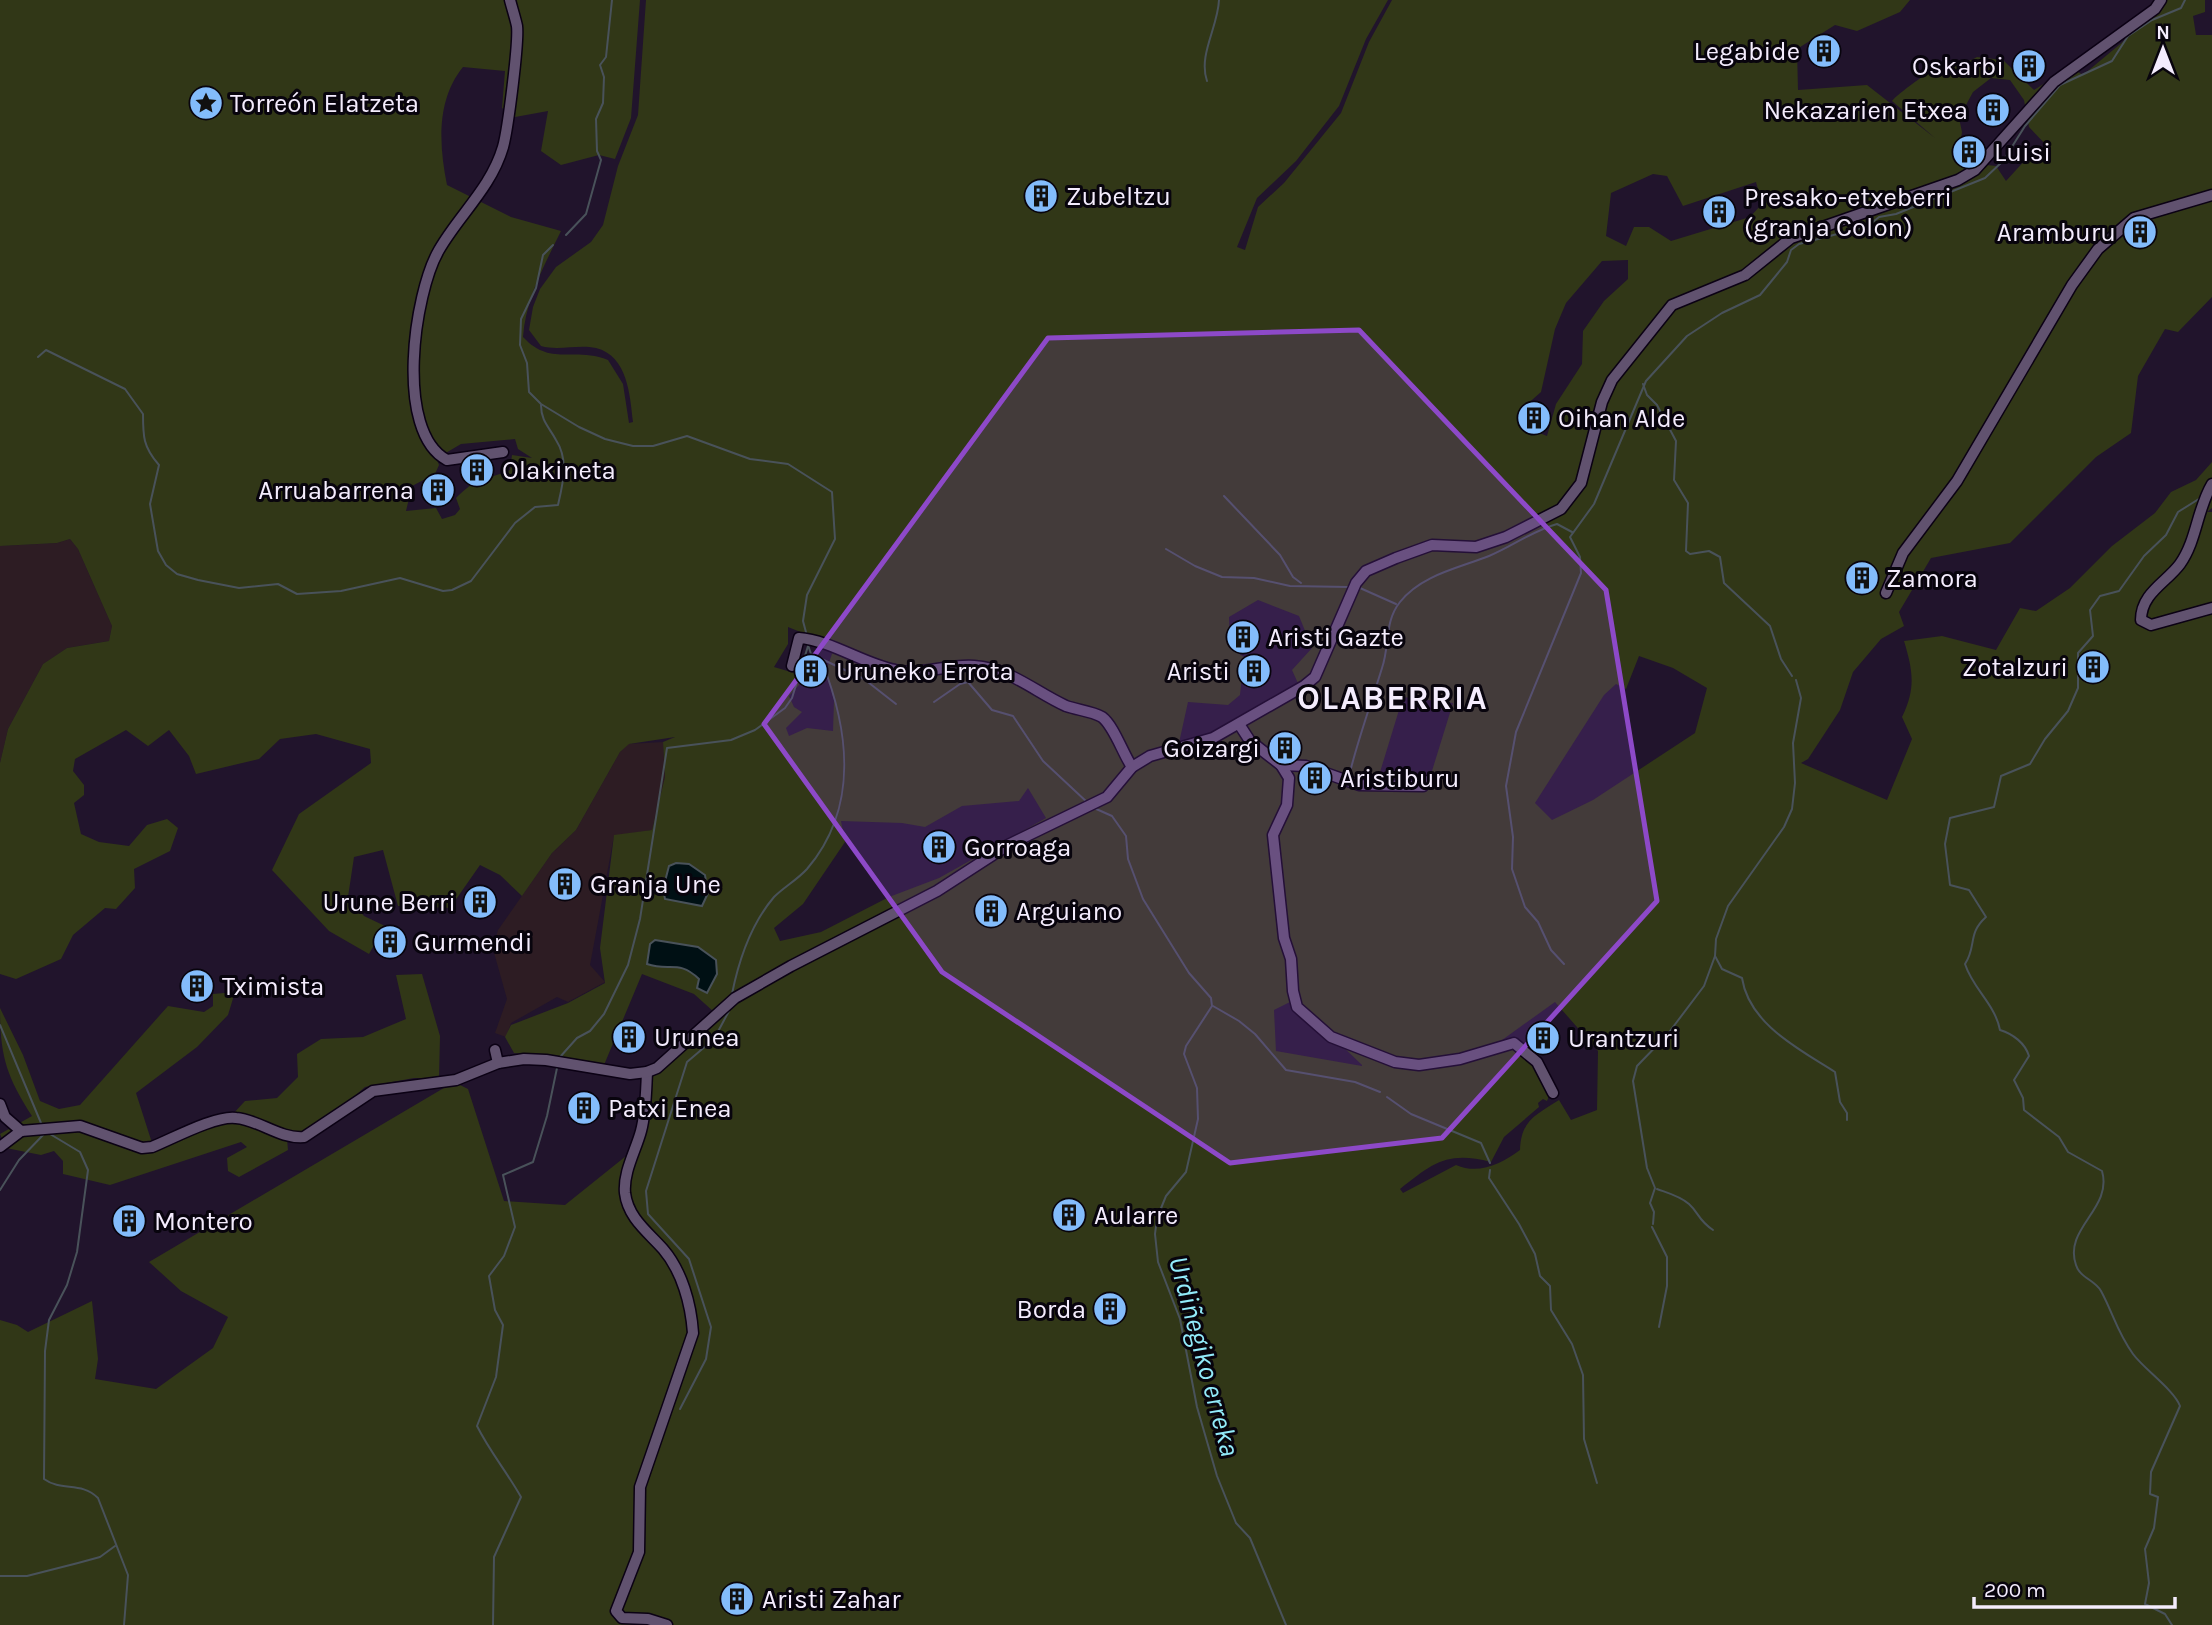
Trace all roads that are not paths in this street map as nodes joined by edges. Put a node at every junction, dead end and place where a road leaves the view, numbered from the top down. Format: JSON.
{"nodes":[{"id":1,"x":510,"y":0,"type":"edge"},
{"id":2,"x":2161,"y":0,"type":"edge"},
{"id":3,"x":2212,"y":195,"type":"edge"},
{"id":4,"x":503,"y":452,"type":"dead end"},
{"id":5,"x":2208,"y":492,"type":"edge"},
{"id":6,"x":1886,"y":593,"type":"dead end"},
{"id":7,"x":2212,"y":608,"type":"edge"},
{"id":8,"x":792,"y":666,"type":"dead end"},
{"id":9,"x":1239,"y":724,"type":"junction"},
{"id":10,"x":1281,"y":765,"type":"junction"},
{"id":11,"x":1132,"y":767,"type":"junction"},
{"id":12,"x":1425,"y":781,"type":"dead end"},
{"id":13,"x":495,"y":1050,"type":"dead end"},
{"id":14,"x":498,"y":1063,"type":"junction"},
{"id":15,"x":647,"y":1072,"type":"junction"},
{"id":16,"x":1553,"y":1093,"type":"dead end"},
{"id":17,"x":0,"y":1104,"type":"edge"},
{"id":18,"x":21,"y":1131,"type":"junction"},
{"id":19,"x":0,"y":1147,"type":"edge"},
{"id":20,"x":667,"y":1625,"type":"edge"}],
"edges":[{"from":1,"to":4,"type":"street"},
{"from":2,"to":9,"type":"street"},
{"from":3,"to":6,"type":"street"},
{"from":5,"to":7,"type":"street"},
{"from":8,"to":11,"type":"street"},
{"from":9,"to":10,"type":"street"},
{"from":9,"to":11,"type":"street"},
{"from":10,"to":12,"type":"street"},
{"from":10,"to":16,"type":"street"},
{"from":11,"to":15,"type":"street"},
{"from":13,"to":14,"type":"street"},
{"from":14,"to":15,"type":"street"},
{"from":14,"to":18,"type":"street"},
{"from":15,"to":20,"type":"street"},
{"from":17,"to":18,"type":"street"},
{"from":18,"to":19,"type":"street"}]}
